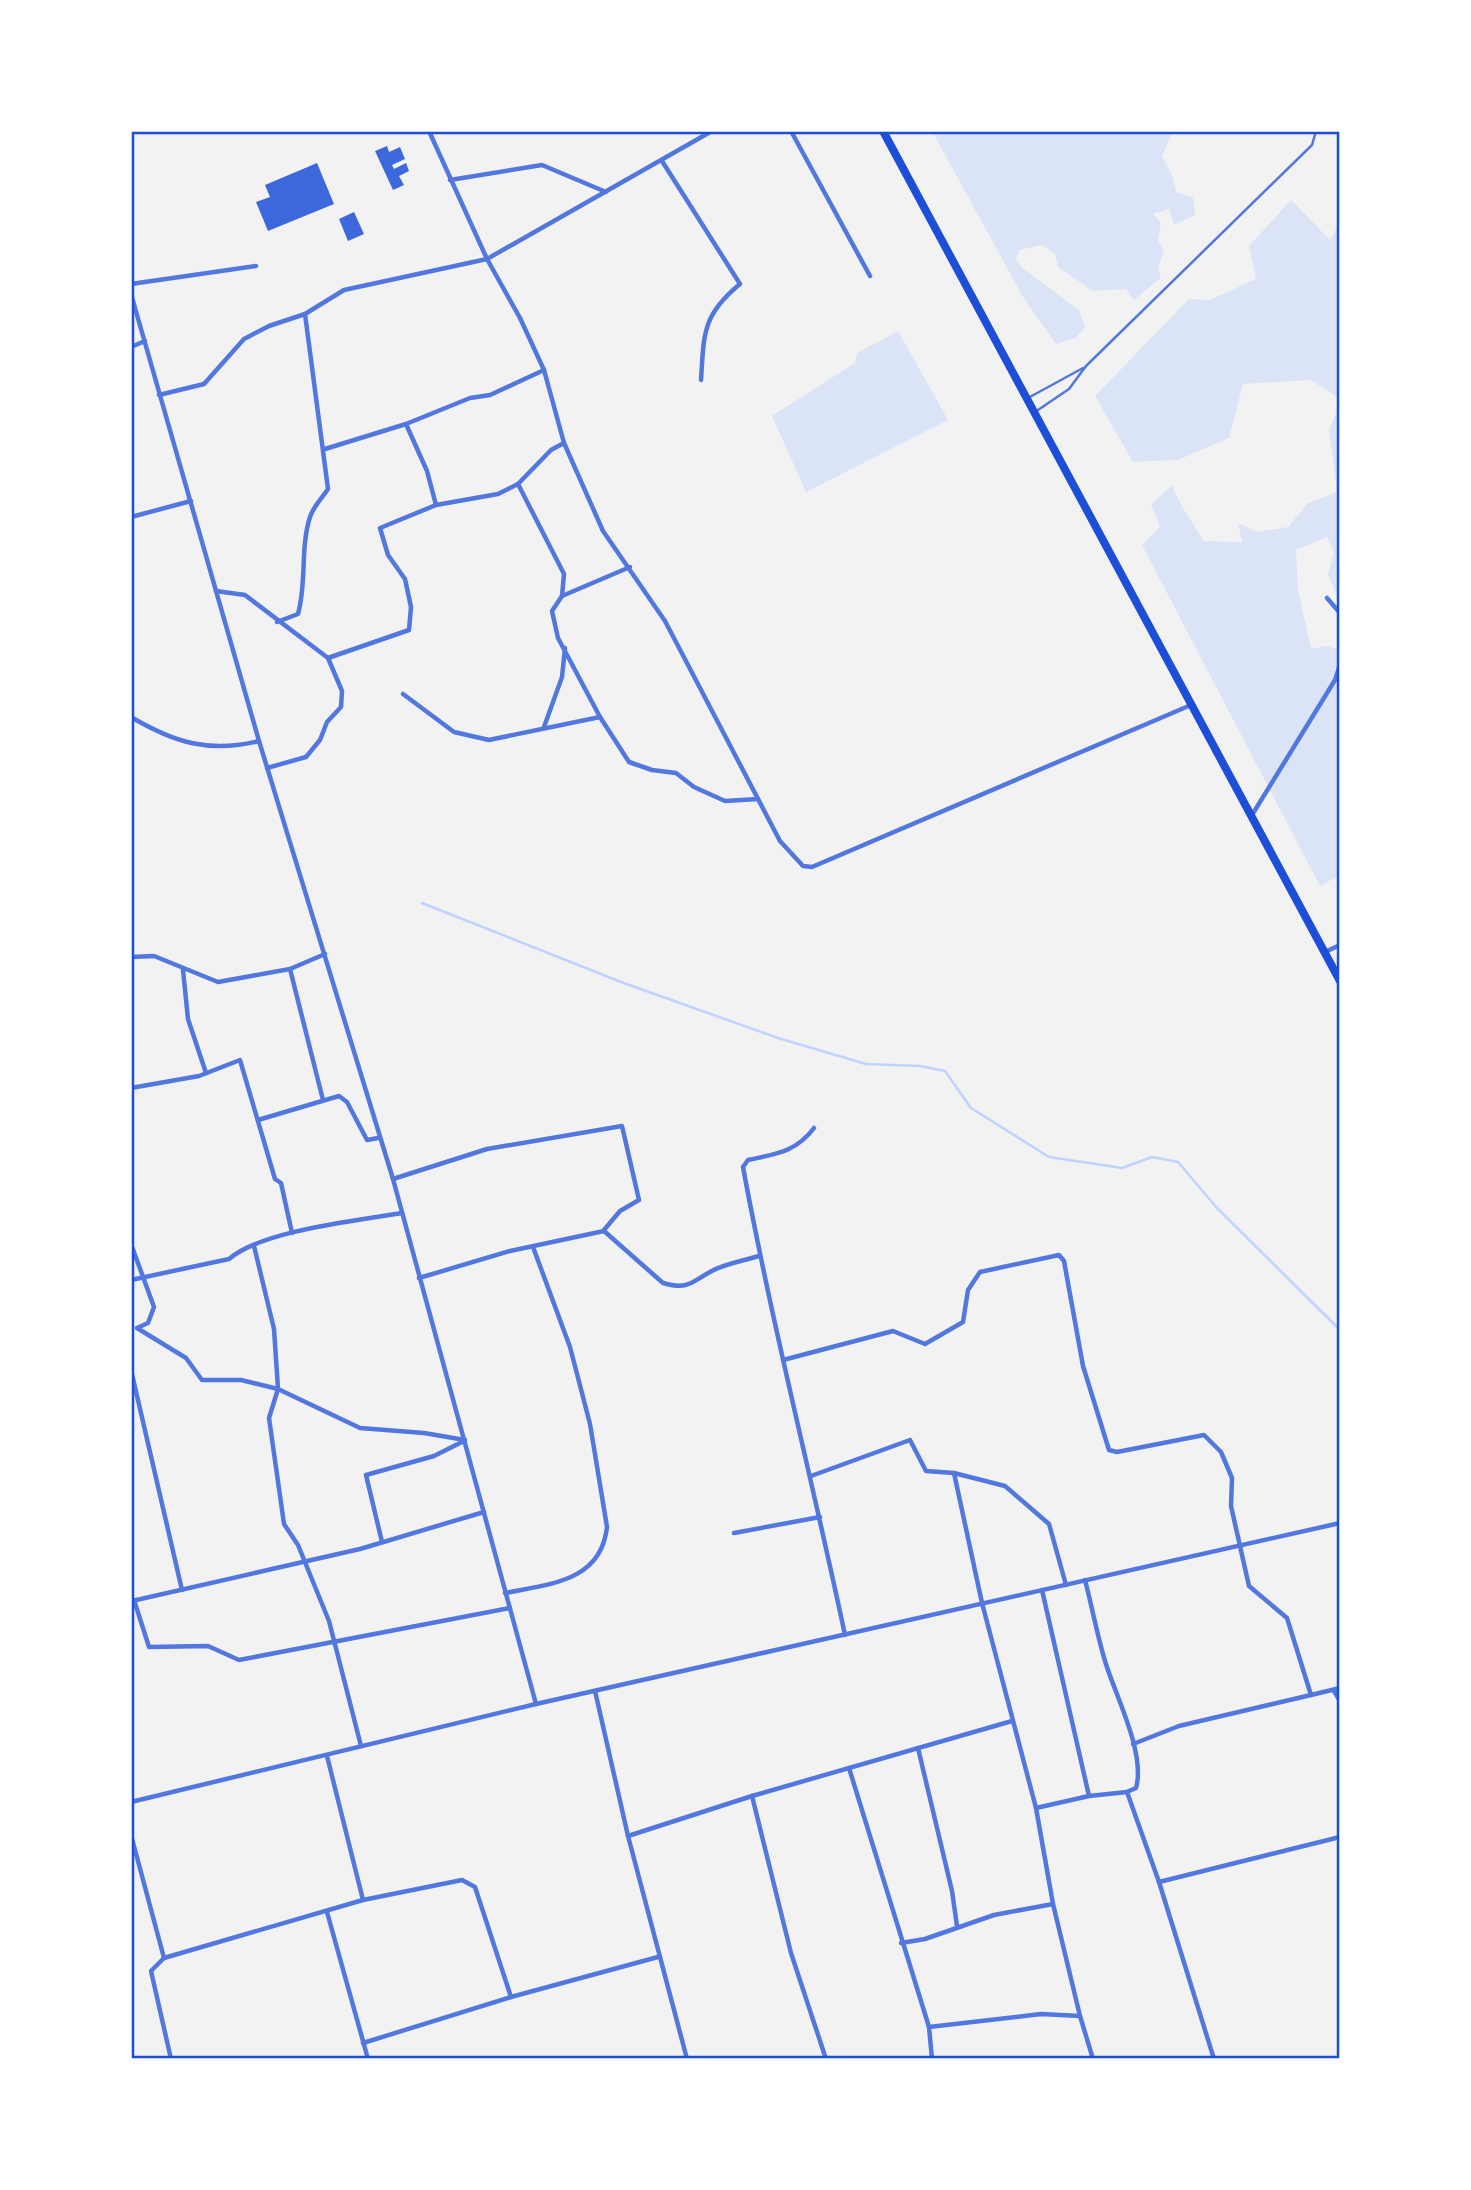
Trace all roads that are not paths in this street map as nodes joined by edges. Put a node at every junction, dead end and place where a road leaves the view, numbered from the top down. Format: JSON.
{"nodes":[{"id":1,"x":429,"y":131,"type":"edge"},
{"id":2,"x":712,"y":131,"type":"edge"},
{"id":3,"x":791,"y":131,"type":"edge"},
{"id":4,"x":883,"y":131,"type":"edge"},
{"id":5,"x":1316,"y":131,"type":"edge"},
{"id":6,"x":662,"y":161,"type":"junction"},
{"id":7,"x":450,"y":180,"type":"junction"},
{"id":8,"x":606,"y":192,"type":"junction"},
{"id":9,"x":487,"y":259,"type":"junction"},
{"id":10,"x":256,"y":266,"type":"dead end"},
{"id":11,"x":870,"y":276,"type":"dead end"},
{"id":12,"x":131,"y":284,"type":"edge"},
{"id":13,"x":131,"y":294,"type":"edge"},
{"id":14,"x":305,"y":314,"type":"junction"},
{"id":15,"x":145,"y":341,"type":"junction"},
{"id":16,"x":131,"y":347,"type":"edge"},
{"id":17,"x":1086,"y":366,"type":"junction"},
{"id":18,"x":544,"y":370,"type":"junction"},
{"id":19,"x":701,"y":380,"type":"dead end"},
{"id":20,"x":159,"y":395,"type":"junction"},
{"id":21,"x":1028,"y":398,"type":"junction"},
{"id":22,"x":1035,"y":412,"type":"junction"},
{"id":23,"x":406,"y":424,"type":"junction"},
{"id":24,"x":564,"y":443,"type":"junction"},
{"id":25,"x":325,"y":449,"type":"junction"},
{"id":26,"x":518,"y":484,"type":"junction"},
{"id":27,"x":191,"y":501,"type":"junction"},
{"id":28,"x":436,"y":505,"type":"junction"},
{"id":29,"x":131,"y":517,"type":"edge"},
{"id":30,"x":630,"y":567,"type":"junction"},
{"id":31,"x":216,"y":591,"type":"junction"},
{"id":32,"x":562,"y":596,"type":"junction"},
{"id":33,"x":1326,"y":598,"type":"dead end"},
{"id":34,"x":1340,"y":613,"type":"edge"},
{"id":35,"x":277,"y":622,"type":"junction"},
{"id":36,"x":565,"y":647,"type":"junction"},
{"id":37,"x":328,"y":658,"type":"junction"},
{"id":38,"x":1340,"y":665,"type":"edge"},
{"id":39,"x":403,"y":694,"type":"dead end"},
{"id":40,"x":1191,"y":705,"type":"junction"},
{"id":41,"x":131,"y":717,"type":"edge"},
{"id":42,"x":600,"y":717,"type":"junction"},
{"id":43,"x":544,"y":728,"type":"junction"},
{"id":44,"x":259,"y":741,"type":"junction"},
{"id":45,"x":267,"y":768,"type":"junction"},
{"id":46,"x":758,"y":799,"type":"junction"},
{"id":47,"x":1252,"y":815,"type":"junction"},
{"id":48,"x":1340,"y":945,"type":"edge"},
{"id":49,"x":1324,"y":952,"type":"junction"},
{"id":50,"x":325,"y":954,"type":"junction"},
{"id":51,"x":131,"y":957,"type":"edge"},
{"id":52,"x":290,"y":969,"type":"junction"},
{"id":53,"x":183,"y":970,"type":"junction"},
{"id":54,"x":1340,"y":981,"type":"edge"},
{"id":55,"x":206,"y":1073,"type":"junction"},
{"id":56,"x":131,"y":1088,"type":"edge"},
{"id":57,"x":323,"y":1100,"type":"junction"},
{"id":58,"x":258,"y":1121,"type":"junction"},
{"id":59,"x":814,"y":1128,"type":"dead end"},
{"id":60,"x":378,"y":1138,"type":"junction"},
{"id":61,"x":393,"y":1179,"type":"junction"},
{"id":62,"x":402,"y":1213,"type":"junction"},
{"id":63,"x":604,"y":1231,"type":"junction"},
{"id":64,"x":292,"y":1233,"type":"junction"},
{"id":65,"x":131,"y":1244,"type":"edge"},
{"id":66,"x":254,"y":1246,"type":"junction"},
{"id":67,"x":533,"y":1247,"type":"junction"},
{"id":68,"x":759,"y":1256,"type":"junction"},
{"id":69,"x":145,"y":1276,"type":"junction"},
{"id":70,"x":419,"y":1278,"type":"junction"},
{"id":71,"x":131,"y":1280,"type":"edge"},
{"id":72,"x":134,"y":1329,"type":"edge"},
{"id":73,"x":783,"y":1360,"type":"junction"},
{"id":74,"x":131,"y":1370,"type":"edge"},
{"id":75,"x":278,"y":1389,"type":"junction"},
{"id":76,"x":465,"y":1440,"type":"junction"},
{"id":77,"x":954,"y":1473,"type":"junction"},
{"id":78,"x":811,"y":1476,"type":"junction"},
{"id":79,"x":484,"y":1512,"type":"junction"},
{"id":80,"x":820,"y":1517,"type":"junction"},
{"id":81,"x":1340,"y":1522,"type":"edge"},
{"id":82,"x":734,"y":1533,"type":"dead end"},
{"id":83,"x":382,"y":1542,"type":"junction"},
{"id":84,"x":1238,"y":1544,"type":"junction"},
{"id":85,"x":303,"y":1561,"type":"junction"},
{"id":86,"x":1085,"y":1580,"type":"junction"},
{"id":87,"x":1066,"y":1585,"type":"junction"},
{"id":88,"x":182,"y":1590,"type":"junction"},
{"id":89,"x":1042,"y":1590,"type":"junction"},
{"id":90,"x":505,"y":1593,"type":"junction"},
{"id":91,"x":133,"y":1601,"type":"edge"},
{"id":92,"x":982,"y":1603,"type":"junction"},
{"id":93,"x":510,"y":1608,"type":"junction"},
{"id":94,"x":845,"y":1635,"type":"junction"},
{"id":95,"x":335,"y":1640,"type":"junction"},
{"id":96,"x":1337,"y":1689,"type":"edge"},
{"id":97,"x":595,"y":1691,"type":"junction"},
{"id":98,"x":1311,"y":1695,"type":"junction"},
{"id":99,"x":1340,"y":1701,"type":"edge"},
{"id":100,"x":536,"y":1704,"type":"junction"},
{"id":101,"x":1012,"y":1721,"type":"junction"},
{"id":102,"x":1133,"y":1744,"type":"junction"},
{"id":103,"x":360,"y":1746,"type":"junction"},
{"id":104,"x":918,"y":1748,"type":"junction"},
{"id":105,"x":327,"y":1756,"type":"junction"},
{"id":106,"x":849,"y":1768,"type":"junction"},
{"id":107,"x":1127,"y":1792,"type":"junction"},
{"id":108,"x":751,"y":1796,"type":"junction"},
{"id":109,"x":1090,"y":1796,"type":"junction"},
{"id":110,"x":132,"y":1799,"type":"edge"},
{"id":111,"x":1036,"y":1808,"type":"junction"},
{"id":112,"x":131,"y":1835,"type":"edge"},
{"id":113,"x":628,"y":1836,"type":"junction"},
{"id":114,"x":1340,"y":1838,"type":"edge"},
{"id":115,"x":1159,"y":1882,"type":"junction"},
{"id":116,"x":363,"y":1900,"type":"junction"},
{"id":117,"x":1053,"y":1904,"type":"junction"},
{"id":118,"x":327,"y":1912,"type":"junction"},
{"id":119,"x":957,"y":1926,"type":"junction"},
{"id":120,"x":901,"y":1943,"type":"junction"},
{"id":121,"x":658,"y":1957,"type":"junction"},
{"id":122,"x":164,"y":1958,"type":"junction"},
{"id":123,"x":511,"y":1997,"type":"junction"},
{"id":124,"x":1080,"y":2016,"type":"junction"},
{"id":125,"x":929,"y":2028,"type":"junction"},
{"id":126,"x":363,"y":2043,"type":"junction"},
{"id":127,"x":171,"y":2059,"type":"edge"},
{"id":128,"x":368,"y":2059,"type":"edge"},
{"id":129,"x":687,"y":2059,"type":"edge"},
{"id":130,"x":826,"y":2059,"type":"edge"},
{"id":131,"x":932,"y":2059,"type":"edge"},
{"id":132,"x":1093,"y":2059,"type":"edge"},
{"id":133,"x":1214,"y":2059,"type":"edge"}],
"edges":[{"from":1,"to":7,"type":"street"},
{"from":2,"to":6,"type":"street"},
{"from":3,"to":11,"type":"street"},
{"from":4,"to":21,"type":"main road"},
{"from":5,"to":17,"type":"lane"},
{"from":6,"to":8,"type":"street"},
{"from":6,"to":19,"type":"street"},
{"from":7,"to":8,"type":"street"},
{"from":7,"to":9,"type":"street"},
{"from":8,"to":9,"type":"street"},
{"from":9,"to":14,"type":"street"},
{"from":9,"to":18,"type":"street"},
{"from":10,"to":12,"type":"street"},
{"from":13,"to":15,"type":"street"},
{"from":14,"to":20,"type":"street"},
{"from":14,"to":25,"type":"street"},
{"from":15,"to":16,"type":"street"},
{"from":15,"to":20,"type":"street"},
{"from":17,"to":21,"type":"lane"},
{"from":17,"to":22,"type":"lane"},
{"from":18,"to":23,"type":"street"},
{"from":18,"to":24,"type":"street"},
{"from":20,"to":27,"type":"street"},
{"from":21,"to":22,"type":"main road"},
{"from":22,"to":40,"type":"main road"},
{"from":23,"to":25,"type":"street"},
{"from":23,"to":28,"type":"street"},
{"from":24,"to":26,"type":"street"},
{"from":24,"to":30,"type":"street"},
{"from":25,"to":35,"type":"street"},
{"from":26,"to":28,"type":"street"},
{"from":26,"to":32,"type":"street"},
{"from":27,"to":29,"type":"street"},
{"from":27,"to":31,"type":"street"},
{"from":28,"to":37,"type":"street"},
{"from":30,"to":32,"type":"street"},
{"from":30,"to":46,"type":"street"},
{"from":31,"to":35,"type":"street"},
{"from":31,"to":44,"type":"street"},
{"from":32,"to":36,"type":"street"},
{"from":33,"to":34,"type":"street"},
{"from":35,"to":37,"type":"street"},
{"from":36,"to":42,"type":"street"},
{"from":36,"to":43,"type":"street"},
{"from":37,"to":45,"type":"street"},
{"from":38,"to":47,"type":"street"},
{"from":39,"to":43,"type":"street"},
{"from":40,"to":46,"type":"street"},
{"from":40,"to":47,"type":"main road"},
{"from":41,"to":44,"type":"street"},
{"from":42,"to":43,"type":"street"},
{"from":42,"to":46,"type":"street"},
{"from":44,"to":45,"type":"street"},
{"from":45,"to":50,"type":"street"},
{"from":47,"to":49,"type":"main road"},
{"from":48,"to":49,"type":"street"},
{"from":49,"to":54,"type":"main road"},
{"from":50,"to":52,"type":"street"},
{"from":50,"to":60,"type":"street"},
{"from":51,"to":53,"type":"street"},
{"from":52,"to":53,"type":"street"},
{"from":52,"to":57,"type":"street"},
{"from":53,"to":55,"type":"street"},
{"from":55,"to":56,"type":"street"},
{"from":55,"to":58,"type":"street"},
{"from":57,"to":58,"type":"street"},
{"from":57,"to":60,"type":"street"},
{"from":58,"to":64,"type":"street"},
{"from":59,"to":68,"type":"street"},
{"from":60,"to":61,"type":"street"},
{"from":61,"to":62,"type":"street"},
{"from":61,"to":63,"type":"street"},
{"from":62,"to":64,"type":"street"},
{"from":62,"to":70,"type":"street"},
{"from":63,"to":67,"type":"street"},
{"from":63,"to":68,"type":"street"},
{"from":64,"to":66,"type":"street"},
{"from":65,"to":69,"type":"street"},
{"from":66,"to":69,"type":"street"},
{"from":66,"to":75,"type":"street"},
{"from":67,"to":70,"type":"street"},
{"from":67,"to":90,"type":"street"},
{"from":68,"to":73,"type":"street"},
{"from":69,"to":71,"type":"street"},
{"from":69,"to":72,"type":"street"},
{"from":70,"to":76,"type":"street"},
{"from":72,"to":75,"type":"street"},
{"from":73,"to":78,"type":"street"},
{"from":73,"to":84,"type":"street"},
{"from":74,"to":88,"type":"street"},
{"from":75,"to":76,"type":"street"},
{"from":75,"to":85,"type":"street"},
{"from":76,"to":79,"type":"street"},
{"from":76,"to":83,"type":"street"},
{"from":77,"to":78,"type":"street"},
{"from":77,"to":87,"type":"street"},
{"from":77,"to":92,"type":"street"},
{"from":78,"to":80,"type":"street"},
{"from":79,"to":83,"type":"street"},
{"from":79,"to":90,"type":"street"},
{"from":80,"to":82,"type":"street"},
{"from":80,"to":94,"type":"street"},
{"from":81,"to":84,"type":"street"},
{"from":83,"to":85,"type":"street"},
{"from":84,"to":86,"type":"street"},
{"from":84,"to":98,"type":"street"},
{"from":85,"to":88,"type":"street"},
{"from":85,"to":95,"type":"street"},
{"from":86,"to":87,"type":"street"},
{"from":86,"to":102,"type":"street"},
{"from":87,"to":89,"type":"street"},
{"from":88,"to":91,"type":"street"},
{"from":89,"to":92,"type":"street"},
{"from":89,"to":109,"type":"street"},
{"from":90,"to":93,"type":"street"},
{"from":91,"to":95,"type":"street"},
{"from":92,"to":94,"type":"street"},
{"from":92,"to":101,"type":"street"},
{"from":93,"to":95,"type":"street"},
{"from":93,"to":100,"type":"street"},
{"from":94,"to":97,"type":"street"},
{"from":95,"to":103,"type":"street"},
{"from":96,"to":98,"type":"street"},
{"from":96,"to":99,"type":"street"},
{"from":97,"to":100,"type":"street"},
{"from":97,"to":113,"type":"street"},
{"from":98,"to":102,"type":"street"},
{"from":100,"to":103,"type":"street"},
{"from":101,"to":104,"type":"street"},
{"from":101,"to":111,"type":"street"},
{"from":102,"to":107,"type":"street"},
{"from":103,"to":105,"type":"street"},
{"from":104,"to":106,"type":"street"},
{"from":104,"to":119,"type":"street"},
{"from":105,"to":110,"type":"street"},
{"from":105,"to":116,"type":"street"},
{"from":106,"to":108,"type":"street"},
{"from":106,"to":120,"type":"street"},
{"from":107,"to":109,"type":"street"},
{"from":107,"to":115,"type":"street"},
{"from":108,"to":113,"type":"street"},
{"from":108,"to":130,"type":"street"},
{"from":109,"to":111,"type":"street"},
{"from":111,"to":117,"type":"street"},
{"from":112,"to":122,"type":"street"},
{"from":113,"to":121,"type":"street"},
{"from":114,"to":115,"type":"street"},
{"from":115,"to":133,"type":"street"},
{"from":116,"to":118,"type":"street"},
{"from":116,"to":123,"type":"street"},
{"from":117,"to":119,"type":"street"},
{"from":117,"to":124,"type":"street"},
{"from":118,"to":122,"type":"street"},
{"from":118,"to":126,"type":"street"},
{"from":119,"to":120,"type":"street"},
{"from":120,"to":125,"type":"street"},
{"from":121,"to":123,"type":"street"},
{"from":121,"to":129,"type":"street"},
{"from":122,"to":127,"type":"street"},
{"from":123,"to":126,"type":"street"},
{"from":124,"to":125,"type":"street"},
{"from":124,"to":132,"type":"street"},
{"from":125,"to":131,"type":"street"},
{"from":126,"to":128,"type":"street"}]}
